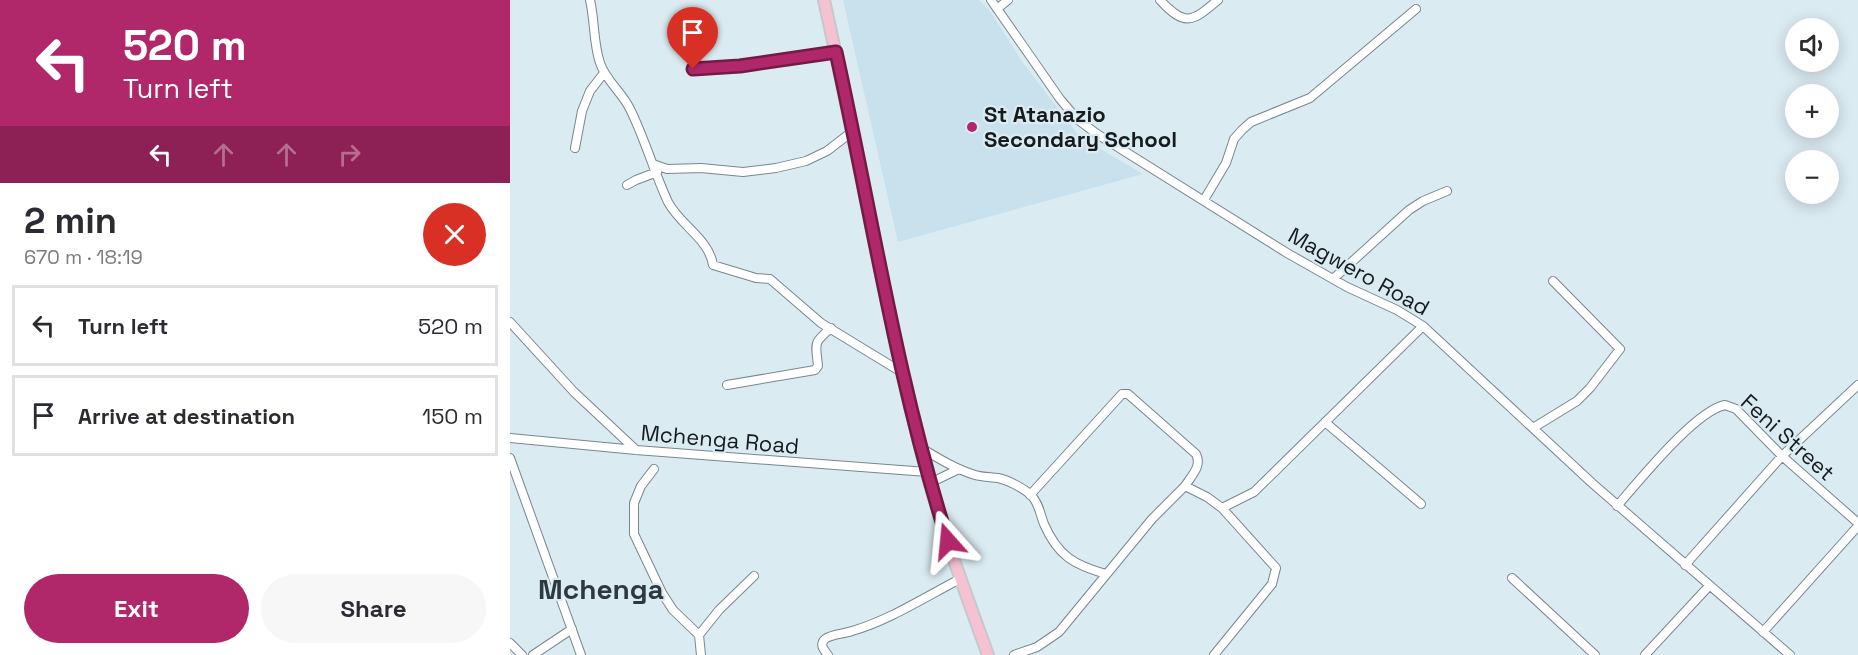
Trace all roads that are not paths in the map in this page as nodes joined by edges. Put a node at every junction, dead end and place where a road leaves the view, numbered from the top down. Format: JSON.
{"nodes":[{"id":1,"x":590,"y":0,"type":"edge"},
{"id":2,"x":824,"y":0,"type":"edge"},
{"id":3,"x":991,"y":0,"type":"edge"},
{"id":4,"x":1008,"y":0,"type":"edge"},
{"id":5,"x":1160,"y":0,"type":"edge"},
{"id":6,"x":1218,"y":0,"type":"edge"},
{"id":7,"x":997,"y":9,"type":"junction"},
{"id":8,"x":1416,"y":9,"type":"dead end"},
{"id":9,"x":836,"y":52,"type":"junction"},
{"id":10,"x":693,"y":69,"type":"dead end"},
{"id":11,"x":604,"y":73,"type":"junction"},
{"id":12,"x":853,"y":131,"type":"junction"},
{"id":13,"x":575,"y":148,"type":"dead end"},
{"id":14,"x":655,"y":168,"type":"junction"},
{"id":15,"x":627,"y":186,"type":"dead end"},
{"id":16,"x":1447,"y":191,"type":"dead end"},
{"id":17,"x":1204,"y":200,"type":"junction"},
{"id":18,"x":1333,"y":279,"type":"junction"},
{"id":19,"x":1553,"y":281,"type":"dead end"},
{"id":20,"x":510,"y":322,"type":"edge"},
{"id":21,"x":1423,"y":326,"type":"junction"},
{"id":22,"x":831,"y":328,"type":"junction"},
{"id":23,"x":903,"y":373,"type":"junction"},
{"id":24,"x":727,"y":385,"type":"dead end"},
{"id":25,"x":1858,"y":385,"type":"edge"},
{"id":26,"x":1325,"y":422,"type":"junction"},
{"id":27,"x":1533,"y":428,"type":"junction"},
{"id":28,"x":510,"y":438,"type":"edge"},
{"id":29,"x":921,"y":447,"type":"junction"},
{"id":30,"x":636,"y":450,"type":"junction"},
{"id":31,"x":1782,"y":456,"type":"junction"},
{"id":32,"x":510,"y":458,"type":"edge"},
{"id":33,"x":654,"y":469,"type":"dead end"},
{"id":34,"x":959,"y":469,"type":"junction"},
{"id":35,"x":927,"y":472,"type":"junction"},
{"id":36,"x":930,"y":483,"type":"junction"},
{"id":37,"x":1185,"y":486,"type":"junction"},
{"id":38,"x":1030,"y":495,"type":"junction"},
{"id":39,"x":1421,"y":504,"type":"dead end"},
{"id":40,"x":1617,"y":506,"type":"junction"},
{"id":41,"x":1222,"y":508,"type":"junction"},
{"id":42,"x":1858,"y":525,"type":"edge"},
{"id":43,"x":1685,"y":566,"type":"junction"},
{"id":44,"x":1106,"y":574,"type":"junction"},
{"id":45,"x":754,"y":576,"type":"dead end"},
{"id":46,"x":1512,"y":578,"type":"dead end"},
{"id":47,"x":960,"y":579,"type":"junction"},
{"id":48,"x":1709,"y":586,"type":"junction"},
{"id":49,"x":572,"y":629,"type":"junction"},
{"id":50,"x":1763,"y":632,"type":"junction"},
{"id":51,"x":699,"y":635,"type":"junction"},
{"id":52,"x":510,"y":643,"type":"edge"},
{"id":53,"x":522,"y":655,"type":"edge"},
{"id":54,"x":533,"y":655,"type":"edge"},
{"id":55,"x":581,"y":655,"type":"edge"},
{"id":56,"x":701,"y":655,"type":"edge"},
{"id":57,"x":828,"y":655,"type":"edge"},
{"id":58,"x":988,"y":655,"type":"edge"},
{"id":59,"x":1014,"y":655,"type":"edge"},
{"id":60,"x":1214,"y":655,"type":"edge"},
{"id":61,"x":1595,"y":655,"type":"edge"},
{"id":62,"x":1646,"y":655,"type":"edge"},
{"id":63,"x":1790,"y":655,"type":"edge"}],
"edges":[{"from":1,"to":11,"type":"street"},
{"from":2,"to":9,"type":"highway"},
{"from":3,"to":7,"type":"street","name":"Magwero Road"},
{"from":4,"to":7,"type":"street"},
{"from":5,"to":6,"type":"street"},
{"from":7,"to":17,"type":"street","name":"Magwero Road"},
{"from":8,"to":17,"type":"street"},
{"from":9,"to":10,"type":"street"},
{"from":9,"to":12,"type":"highway"},
{"from":11,"to":13,"type":"street"},
{"from":11,"to":14,"type":"street"},
{"from":12,"to":14,"type":"street"},
{"from":12,"to":23,"type":"highway"},
{"from":14,"to":15,"type":"street"},
{"from":14,"to":22,"type":"street"},
{"from":16,"to":18,"type":"street"},
{"from":17,"to":18,"type":"street","name":"Magwero Road"},
{"from":18,"to":21,"type":"street","name":"Magwero Road"},
{"from":19,"to":27,"type":"street"},
{"from":20,"to":30,"type":"street"},
{"from":21,"to":26,"type":"street"},
{"from":21,"to":27,"type":"street","name":"Magwero Road"},
{"from":22,"to":23,"type":"street"},
{"from":22,"to":24,"type":"street"},
{"from":23,"to":29,"type":"highway"},
{"from":25,"to":31,"type":"street"},
{"from":26,"to":39,"type":"street"},
{"from":26,"to":41,"type":"street"},
{"from":27,"to":40,"type":"street","name":"Magwero Road"},
{"from":28,"to":30,"type":"street","name":"Mchenga Road"},
{"from":29,"to":34,"type":"street"},
{"from":29,"to":35,"type":"highway"},
{"from":30,"to":35,"type":"street","name":"Mchenga Road"},
{"from":31,"to":40,"type":"street","name":"Feni Street"},
{"from":31,"to":42,"type":"street","name":"Feni Street"},
{"from":31,"to":43,"type":"street"},
{"from":32,"to":49,"type":"street"},
{"from":33,"to":51,"type":"street"},
{"from":34,"to":36,"type":"street"},
{"from":34,"to":38,"type":"street"},
{"from":35,"to":36,"type":"highway"},
{"from":36,"to":47,"type":"highway"},
{"from":37,"to":38,"type":"street"},
{"from":37,"to":41,"type":"street"},
{"from":37,"to":44,"type":"street"},
{"from":38,"to":44,"type":"street"},
{"from":40,"to":43,"type":"street","name":"Magwero Road"},
{"from":41,"to":60,"type":"street"},
{"from":42,"to":50,"type":"street"},
{"from":43,"to":48,"type":"street","name":"Magwero Road"},
{"from":44,"to":59,"type":"street"},
{"from":45,"to":51,"type":"street"},
{"from":46,"to":61,"type":"street"},
{"from":47,"to":57,"type":"street"},
{"from":47,"to":58,"type":"highway"},
{"from":48,"to":50,"type":"street","name":"Magwero Road"},
{"from":48,"to":62,"type":"street"},
{"from":49,"to":54,"type":"street"},
{"from":49,"to":55,"type":"street"},
{"from":50,"to":63,"type":"street","name":"Magwero Road"},
{"from":51,"to":56,"type":"street"},
{"from":52,"to":53,"type":"street"}]}
